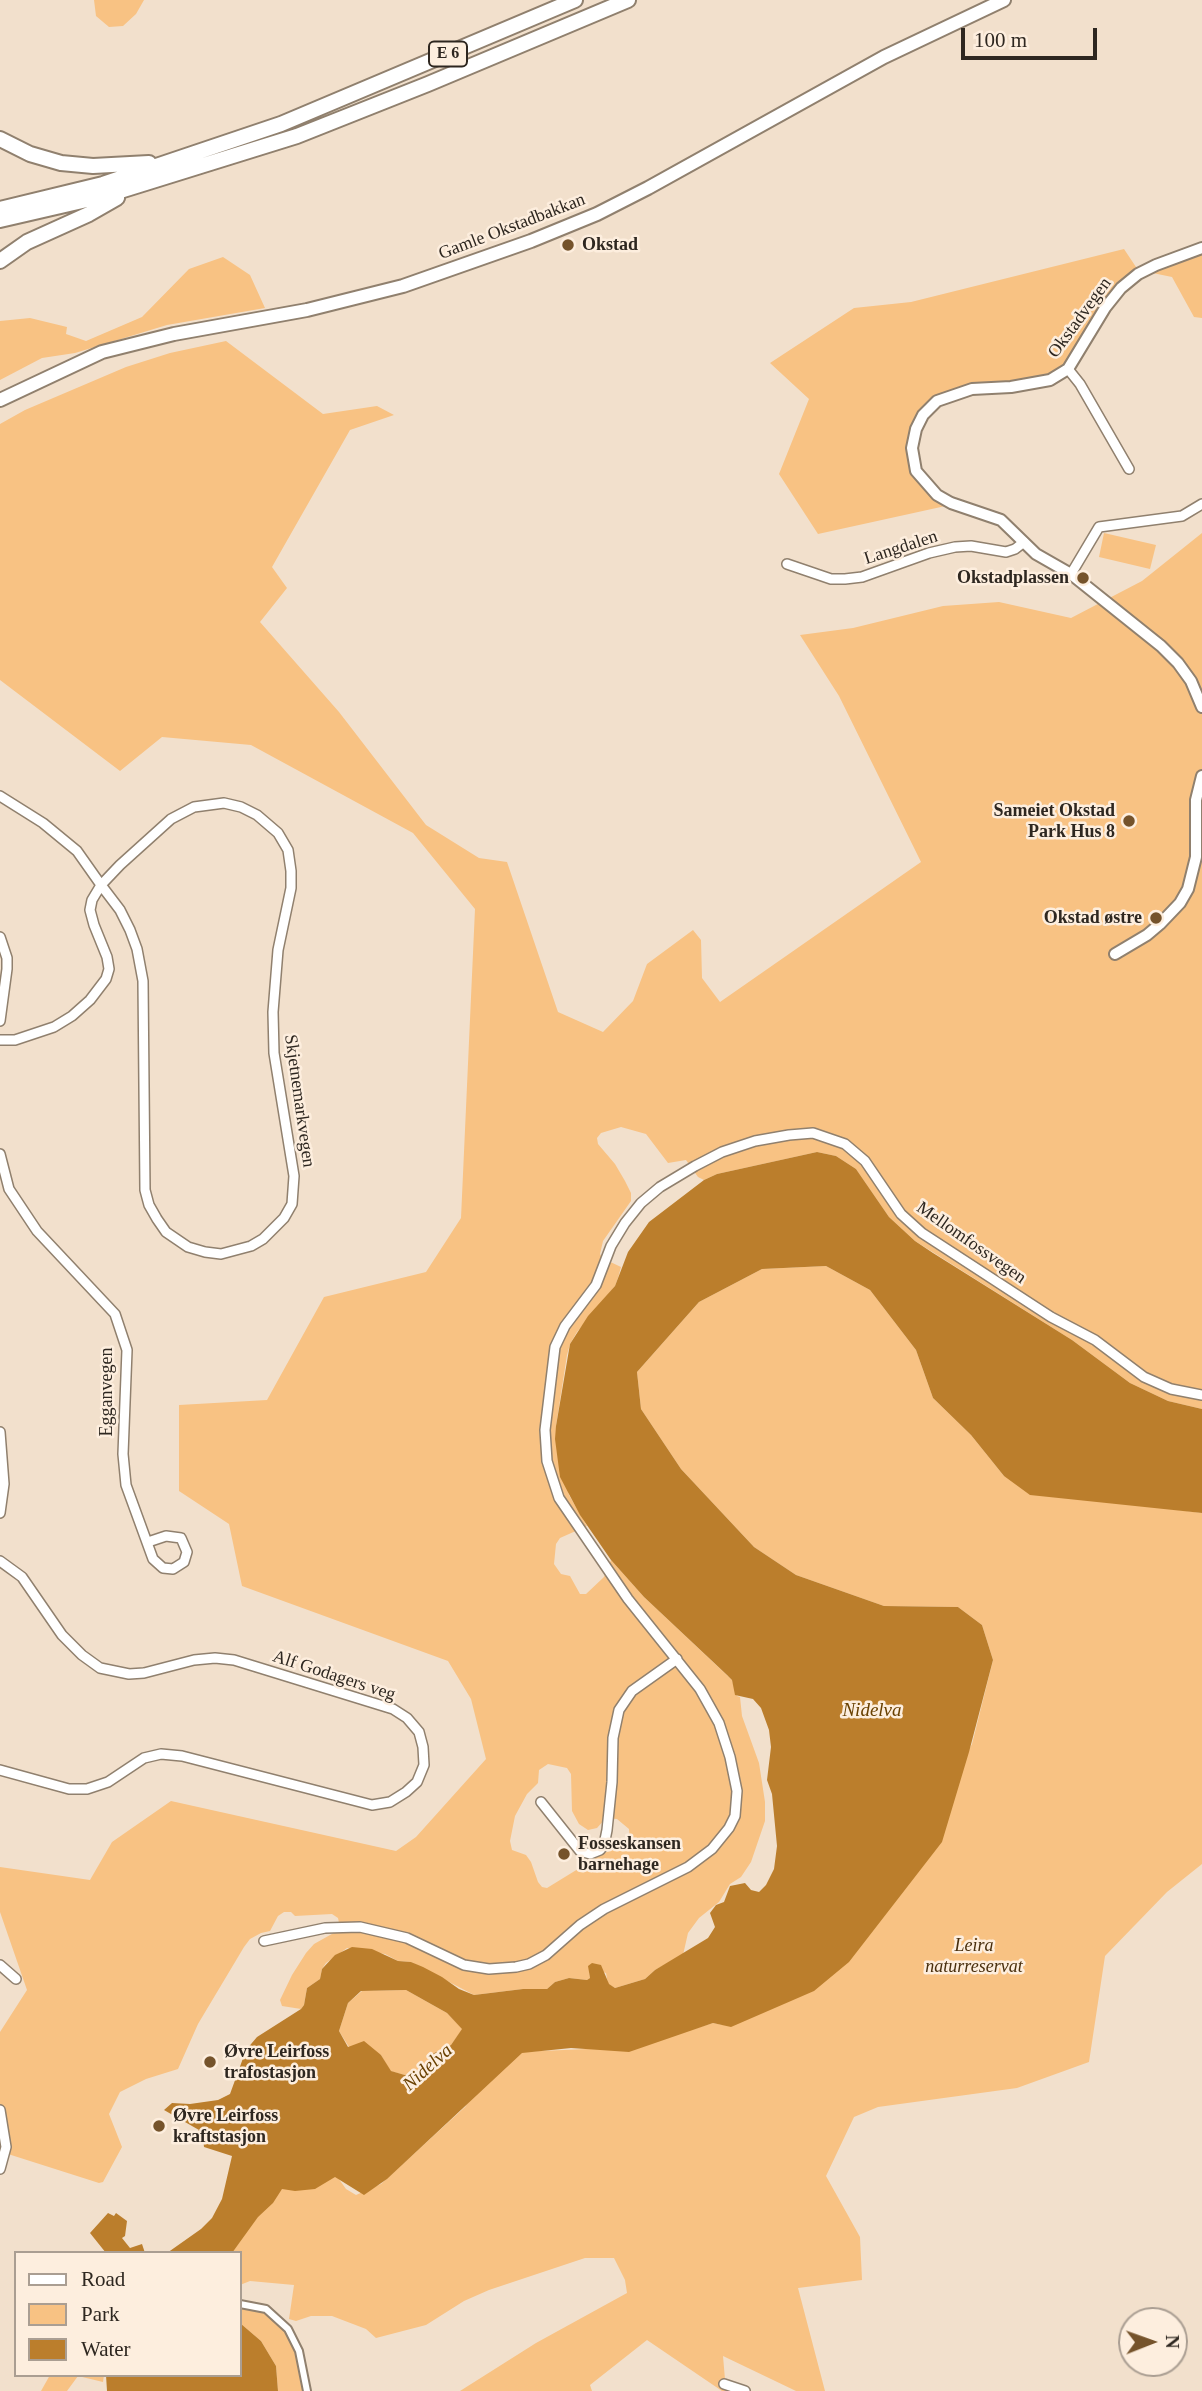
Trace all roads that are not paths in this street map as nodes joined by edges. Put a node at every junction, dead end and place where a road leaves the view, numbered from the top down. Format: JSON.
{"nodes":[{"id":1,"x":575,"y":0,"type":"edge"},
{"id":2,"x":628,"y":0,"type":"edge"},
{"id":3,"x":1004,"y":0,"type":"edge"},
{"id":4,"x":0,"y":139,"type":"edge"},
{"id":5,"x":164,"y":163,"type":"junction"},
{"id":6,"x":133,"y":187,"type":"junction"},
{"id":7,"x":0,"y":209,"type":"edge"},
{"id":8,"x":0,"y":220,"type":"edge"},
{"id":9,"x":1202,"y":248,"type":"edge"},
{"id":10,"x":0,"y":261,"type":"edge"},
{"id":11,"x":1068,"y":369,"type":"junction"},
{"id":12,"x":0,"y":400,"type":"edge"},
{"id":13,"x":1129,"y":469,"type":"dead end"},
{"id":14,"x":1202,"y":504,"type":"edge"},
{"id":15,"x":1024,"y":542,"type":"junction"},
{"id":16,"x":787,"y":564,"type":"dead end"},
{"id":17,"x":1071,"y":574,"type":"junction"},
{"id":18,"x":1202,"y":708,"type":"edge"},
{"id":19,"x":1202,"y":776,"type":"edge"},
{"id":20,"x":0,"y":796,"type":"edge"},
{"id":21,"x":102,"y":885,"type":"junction"},
{"id":22,"x":0,"y":937,"type":"edge"},
{"id":23,"x":1115,"y":954,"type":"dead end"},
{"id":24,"x":0,"y":1021,"type":"edge"},
{"id":25,"x":0,"y":1040,"type":"edge"},
{"id":26,"x":0,"y":1154,"type":"edge"},
{"id":27,"x":1202,"y":1395,"type":"edge"},
{"id":28,"x":0,"y":1432,"type":"edge"},
{"id":29,"x":0,"y":1513,"type":"edge"},
{"id":30,"x":148,"y":1542,"type":"junction"},
{"id":31,"x":0,"y":1560,"type":"edge"},
{"id":32,"x":677,"y":1659,"type":"junction"},
{"id":33,"x":0,"y":1770,"type":"edge"},
{"id":34,"x":541,"y":1802,"type":"dead end"},
{"id":35,"x":264,"y":1941,"type":"dead end"},
{"id":36,"x":0,"y":1965,"type":"edge"},
{"id":37,"x":16,"y":1979,"type":"dead end"},
{"id":38,"x":0,"y":2110,"type":"edge"},
{"id":39,"x":0,"y":2169,"type":"edge"},
{"id":40,"x":242,"y":2304,"type":"edge"},
{"id":41,"x":724,"y":2384,"type":"dead end"},
{"id":42,"x":307,"y":2391,"type":"edge"},
{"id":43,"x":746,"y":2391,"type":"edge"}],
"edges":[{"from":1,"to":5,"type":"highway","number":"E 6"},
{"from":2,"to":6,"type":"highway","number":"E 6"},
{"from":3,"to":12,"type":"main road","name":"Gamle Okstadbakkan"},
{"from":4,"to":5,"type":"highway","number":"E 6"},
{"from":5,"to":7,"type":"highway","number":"E 6"},
{"from":6,"to":8,"type":"highway","number":"E 6"},
{"from":6,"to":10,"type":"highway","number":"E 6"},
{"from":9,"to":11,"type":"street","name":"Okstadvegen"},
{"from":11,"to":13,"type":"street"},
{"from":11,"to":15,"type":"street","name":"Okstadvegen"},
{"from":14,"to":17,"type":"street"},
{"from":15,"to":16,"type":"street","name":"Langdalen"},
{"from":15,"to":17,"type":"street","name":"Okstadvegen"},
{"from":17,"to":18,"type":"street","name":"Okstadvegen"},
{"from":19,"to":23,"type":"street"},
{"from":20,"to":21,"type":"street","name":"Skjetnemarkvegen"},
{"from":21,"to":21,"type":"street","name":"Skjetnemarkvegen"},
{"from":21,"to":25,"type":"street"},
{"from":22,"to":24,"type":"street"},
{"from":26,"to":30,"type":"street","name":"Egganvegen"},
{"from":27,"to":32,"type":"street","name":"Mellomfossvegen"},
{"from":28,"to":29,"type":"street"},
{"from":30,"to":30,"type":"street","name":"Egganvegen"},
{"from":31,"to":33,"type":"street","name":"Alf Godagers veg"},
{"from":32,"to":34,"type":"street"},
{"from":32,"to":35,"type":"street","name":"Mellomfossvegen"},
{"from":36,"to":37,"type":"street"},
{"from":38,"to":39,"type":"street"},
{"from":40,"to":42,"type":"street"},
{"from":41,"to":43,"type":"street"}]}
